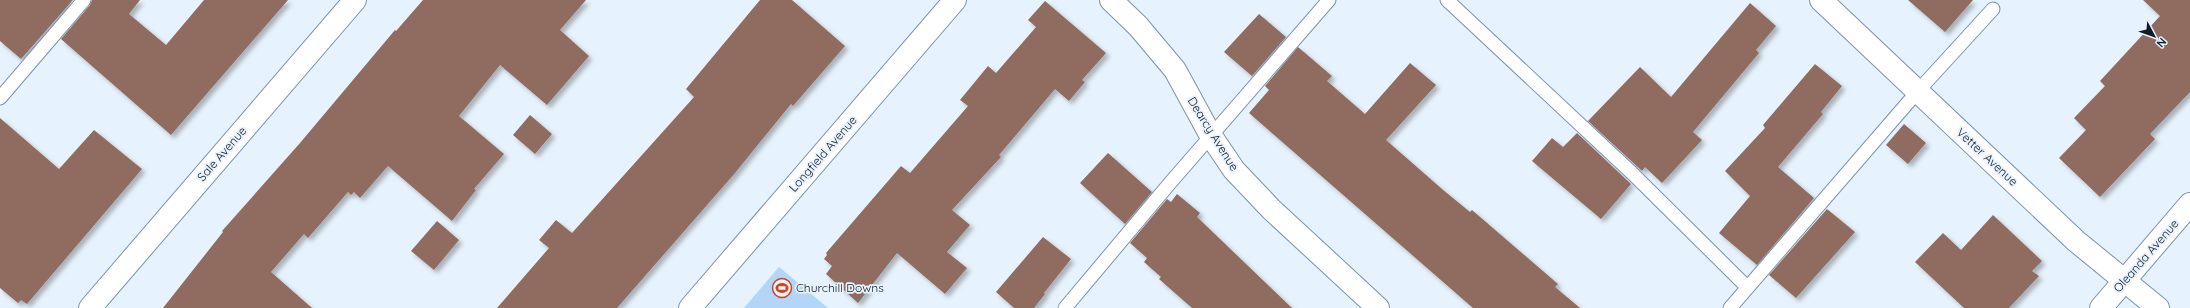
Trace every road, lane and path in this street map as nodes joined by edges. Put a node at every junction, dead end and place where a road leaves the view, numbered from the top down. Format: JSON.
{"nodes":[{"id":1,"x":84,"y":0,"type":"edge"},
{"id":2,"x":355,"y":0,"type":"edge"},
{"id":3,"x":955,"y":0,"type":"edge"},
{"id":4,"x":1111,"y":0,"type":"edge"},
{"id":5,"x":1329,"y":0,"type":"edge"},
{"id":6,"x":1447,"y":0,"type":"edge"},
{"id":7,"x":1821,"y":0,"type":"edge"},
{"id":8,"x":1993,"y":9,"type":"dead end"},
{"id":9,"x":1918,"y":91,"type":"junction"},
{"id":10,"x":0,"y":98,"type":"edge"},
{"id":11,"x":1211,"y":136,"type":"junction"},
{"id":12,"x":2190,"y":204,"type":"edge"},
{"id":13,"x":2125,"y":280,"type":"junction"},
{"id":14,"x":1747,"y":287,"type":"junction"},
{"id":15,"x":90,"y":308,"type":"edge"},
{"id":16,"x":690,"y":308,"type":"edge"},
{"id":17,"x":1064,"y":308,"type":"edge"},
{"id":18,"x":1378,"y":308,"type":"edge"},
{"id":19,"x":1730,"y":308,"type":"edge"},
{"id":20,"x":2101,"y":308,"type":"edge"},
{"id":21,"x":2158,"y":308,"type":"edge"}],
"edges":[{"from":1,"to":10,"type":"lane"},
{"from":2,"to":15,"type":"street","name":"Sale Avenue"},
{"from":3,"to":16,"type":"street","name":"Longfield Avenue"},
{"from":4,"to":11,"type":"street","name":"Dearcy Avenue"},
{"from":5,"to":11,"type":"lane"},
{"from":6,"to":14,"type":"lane"},
{"from":7,"to":9,"type":"street","name":"Vetter Avenue"},
{"from":8,"to":9,"type":"lane"},
{"from":9,"to":13,"type":"street","name":"Vetter Avenue"},
{"from":9,"to":14,"type":"lane"},
{"from":11,"to":17,"type":"lane"},
{"from":11,"to":18,"type":"street","name":"Dearcy Avenue"},
{"from":12,"to":13,"type":"street","name":"Oleanda Avenue"},
{"from":13,"to":20,"type":"street","name":"Oleanda Avenue"},
{"from":13,"to":21,"type":"street","name":"Vetter Avenue"},
{"from":14,"to":19,"type":"lane"}]}
